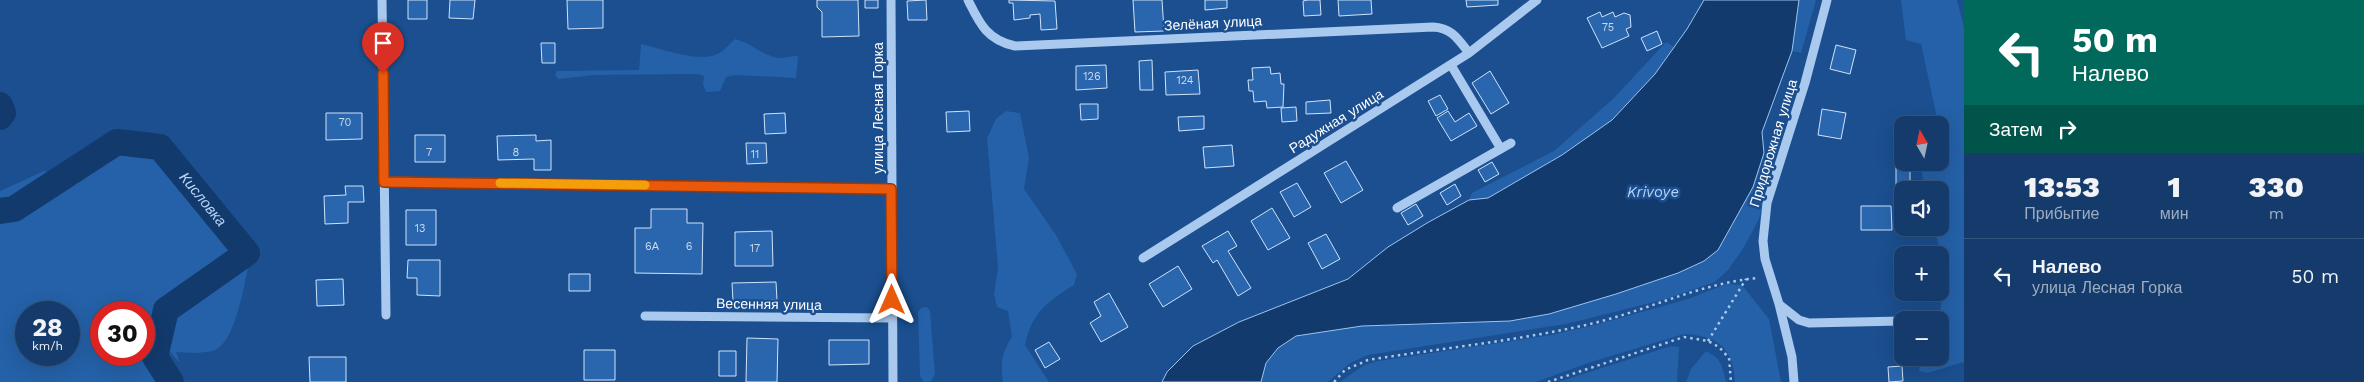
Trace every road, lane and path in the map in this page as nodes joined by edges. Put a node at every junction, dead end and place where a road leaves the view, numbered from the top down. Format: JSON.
{"nodes":[{"id":1,"x":382,"y":0,"type":"edge"},
{"id":2,"x":892,"y":0,"type":"edge"},
{"id":3,"x":968,"y":0,"type":"edge"},
{"id":4,"x":1538,"y":0,"type":"edge"},
{"id":5,"x":1827,"y":0,"type":"edge"},
{"id":6,"x":1469,"y":53,"type":"junction"},
{"id":7,"x":1451,"y":65,"type":"junction"},
{"id":8,"x":1510,"y":143,"type":"dead end"},
{"id":9,"x":1501,"y":149,"type":"junction"},
{"id":10,"x":384,"y":182,"type":"junction"},
{"id":11,"x":891,"y":189,"type":"junction"},
{"id":12,"x":1397,"y":208,"type":"dead end"},
{"id":13,"x":1143,"y":258,"type":"dead end"},
{"id":14,"x":1769,"y":277,"type":"junction"},
{"id":15,"x":1746,"y":279,"type":"junction"},
{"id":16,"x":1779,"y":304,"type":"junction"},
{"id":17,"x":386,"y":315,"type":"dead end"},
{"id":18,"x":645,"y":316,"type":"dead end"},
{"id":19,"x":892,"y":318,"type":"junction"},
{"id":20,"x":1894,"y":321,"type":"edge"},
{"id":21,"x":1708,"y":342,"type":"junction"},
{"id":22,"x":894,"y":382,"type":"edge"},
{"id":23,"x":1334,"y":382,"type":"edge"},
{"id":24,"x":1548,"y":382,"type":"edge"},
{"id":25,"x":1731,"y":382,"type":"edge"},
{"id":26,"x":1794,"y":382,"type":"edge"}],
"edges":[{"from":1,"to":10,"type":"street"},
{"from":2,"to":11,"type":"street","name":"улица Лесная Горка"},
{"from":3,"to":6,"type":"street","name":"Зелёная улица"},
{"from":4,"to":6,"type":"street","name":"Радужная улица"},
{"from":5,"to":14,"type":"street","name":"Придорожная улица"},
{"from":6,"to":7,"type":"street","name":"Радужная улица"},
{"from":7,"to":9,"type":"street"},
{"from":7,"to":13,"type":"street","name":"Радужная улица"},
{"from":8,"to":9,"type":"street"},
{"from":9,"to":12,"type":"street"},
{"from":10,"to":11,"type":"street","name":"улица Лесная Горка"},
{"from":10,"to":17,"type":"street"},
{"from":11,"to":19,"type":"street"},
{"from":14,"to":15,"type":"path"},
{"from":14,"to":16,"type":"street","name":"Придорожная улица"},
{"from":15,"to":21,"type":"path"},
{"from":15,"to":23,"type":"path"},
{"from":16,"to":20,"type":"street"},
{"from":16,"to":26,"type":"street","name":"Придорожная улица"},
{"from":18,"to":19,"type":"street","name":"Весенняя улица"},
{"from":19,"to":22,"type":"street"},
{"from":21,"to":24,"type":"path"},
{"from":21,"to":25,"type":"path"}]}
